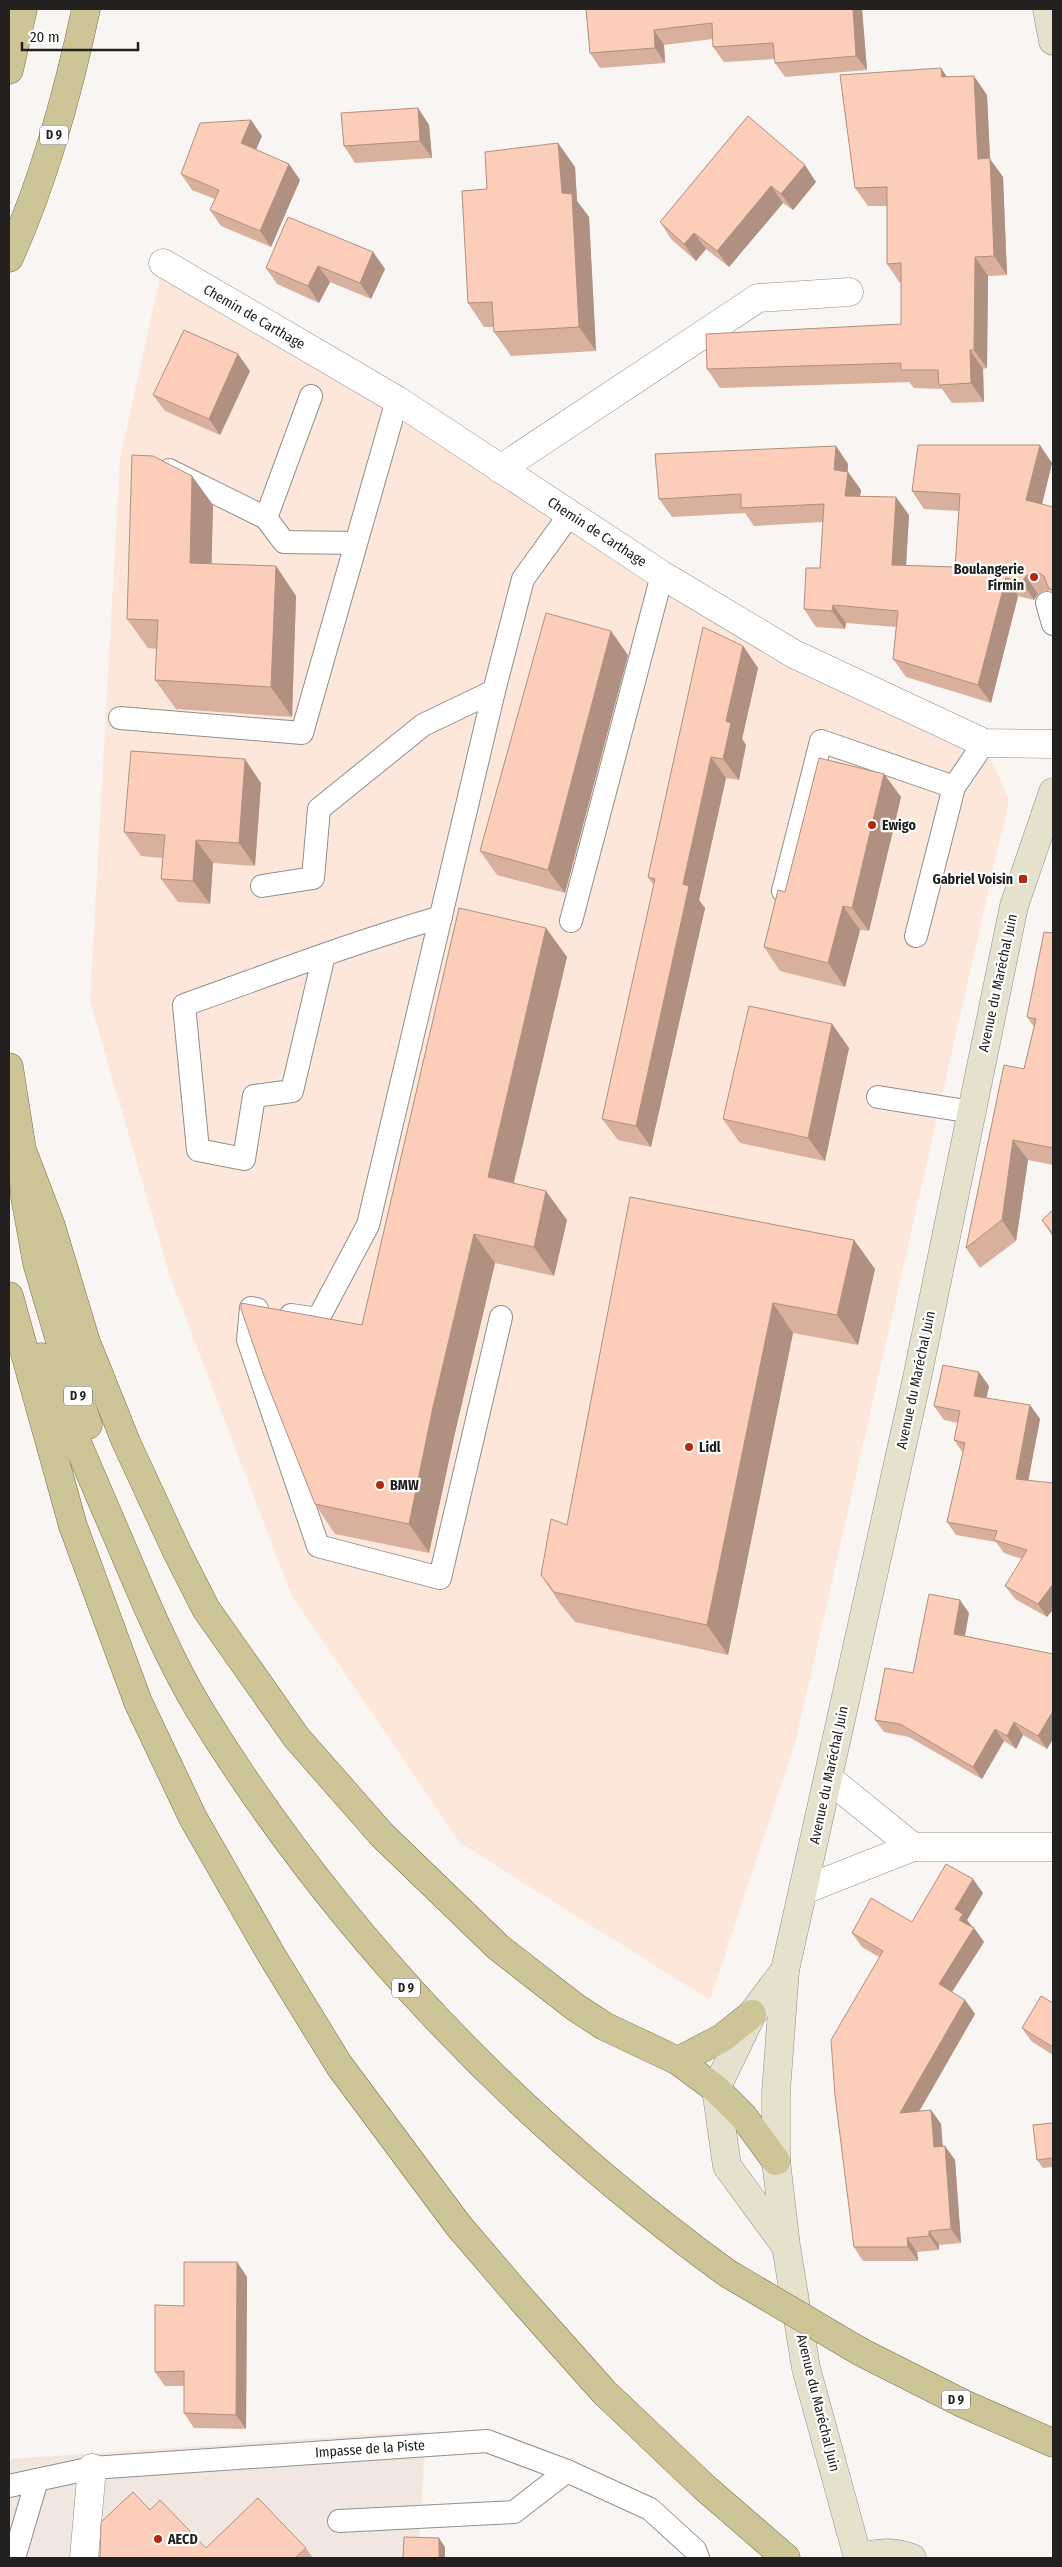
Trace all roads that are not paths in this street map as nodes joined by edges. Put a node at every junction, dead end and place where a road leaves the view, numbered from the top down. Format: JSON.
{"nodes":[{"id":1,"x":23,"y":9,"type":"edge"},
{"id":2,"x":86,"y":9,"type":"edge"},
{"id":3,"x":1047,"y":9,"type":"edge"},
{"id":4,"x":1053,"y":41,"type":"edge"},
{"id":5,"x":9,"y":70,"type":"edge"},
{"id":6,"x":9,"y":258,"type":"edge"},
{"id":7,"x":162,"y":264,"type":"dead end"},
{"id":8,"x":849,"y":292,"type":"dead end"},
{"id":9,"x":311,"y":396,"type":"dead end"},
{"id":10,"x":397,"y":400,"type":"junction"},
{"id":11,"x":149,"y":469,"type":"edge"},
{"id":12,"x":500,"y":469,"type":"junction"},
{"id":13,"x":570,"y":514,"type":"junction"},
{"id":14,"x":266,"y":518,"type":"junction"},
{"id":15,"x":356,"y":543,"type":"junction"},
{"id":16,"x":662,"y":575,"type":"junction"},
{"id":17,"x":1047,"y":603,"type":"edge"},
{"id":18,"x":1053,"y":624,"type":"edge"},
{"id":19,"x":494,"y":691,"type":"junction"},
{"id":20,"x":120,"y":718,"type":"dead end"},
{"id":21,"x":984,"y":742,"type":"junction"},
{"id":22,"x":1053,"y":744,"type":"edge"},
{"id":23,"x":954,"y":787,"type":"junction"},
{"id":24,"x":1053,"y":792,"type":"edge"},
{"id":25,"x":262,"y":886,"type":"dead end"},
{"id":26,"x":783,"y":891,"type":"edge"},
{"id":27,"x":441,"y":917,"type":"junction"},
{"id":28,"x":571,"y":921,"type":"dead end"},
{"id":29,"x":916,"y":936,"type":"dead end"},
{"id":30,"x":324,"y":955,"type":"junction"},
{"id":31,"x":9,"y":1067,"type":"edge"},
{"id":32,"x":878,"y":1097,"type":"dead end"},
{"id":33,"x":972,"y":1112,"type":"junction"},
{"id":34,"x":22,"y":1150,"type":"junction"},
{"id":35,"x":9,"y":1282,"type":"edge"},
{"id":36,"x":9,"y":1296,"type":"edge"},
{"id":37,"x":501,"y":1317,"type":"dead end"},
{"id":38,"x":159,"y":1635,"type":"junction"},
{"id":39,"x":828,"y":1778,"type":"junction"},
{"id":40,"x":913,"y":1847,"type":"junction"},
{"id":41,"x":1053,"y":1847,"type":"edge"},
{"id":42,"x":804,"y":1890,"type":"junction"},
{"id":43,"x":786,"y":1970,"type":"junction"},
{"id":44,"x":752,"y":2014,"type":"junction"},
{"id":45,"x":678,"y":2061,"type":"junction"},
{"id":46,"x":716,"y":2089,"type":"junction"},
{"id":47,"x":776,"y":2162,"type":"junction"},
{"id":48,"x":786,"y":2246,"type":"junction"},
{"id":49,"x":1053,"y":2443,"type":"edge"},
{"id":50,"x":92,"y":2468,"type":"junction"},
{"id":51,"x":567,"y":2471,"type":"junction"},
{"id":52,"x":37,"y":2480,"type":"junction"},
{"id":53,"x":9,"y":2486,"type":"edge"},
{"id":54,"x":339,"y":2521,"type":"dead end"},
{"id":55,"x":14,"y":2558,"type":"edge"},
{"id":56,"x":84,"y":2558,"type":"edge"},
{"id":57,"x":698,"y":2558,"type":"edge"},
{"id":58,"x":786,"y":2558,"type":"edge"},
{"id":59,"x":858,"y":2558,"type":"edge"},
{"id":60,"x":912,"y":2558,"type":"edge"}],
"edges":[{"from":1,"to":5,"type":"main road"},
{"from":2,"to":6,"type":"main road","number":"D 9"},
{"from":3,"to":4,"type":"main road"},
{"from":7,"to":10,"type":"street","name":"Chemin de Carthage"},
{"from":8,"to":12,"type":"street"},
{"from":9,"to":14,"type":"lane"},
{"from":10,"to":12,"type":"street","name":"Chemin de Carthage"},
{"from":10,"to":15,"type":"lane"},
{"from":11,"to":14,"type":"lane"},
{"from":12,"to":13,"type":"street","name":"Chemin de Carthage"},
{"from":13,"to":16,"type":"street","name":"Chemin de Carthage"},
{"from":13,"to":19,"type":"lane"},
{"from":14,"to":15,"type":"lane"},
{"from":15,"to":20,"type":"lane"},
{"from":16,"to":21,"type":"street","name":"Chemin de Carthage"},
{"from":16,"to":28,"type":"lane"},
{"from":17,"to":18,"type":"lane"},
{"from":19,"to":25,"type":"lane"},
{"from":19,"to":27,"type":"lane"},
{"from":21,"to":22,"type":"street","name":"Chemin de Carthage"},
{"from":21,"to":23,"type":"lane"},
{"from":23,"to":26,"type":"lane"},
{"from":23,"to":29,"type":"lane"},
{"from":24,"to":33,"type":"main road","name":"Avenue du Maréchal Juin"},
{"from":27,"to":30,"type":"lane"},
{"from":27,"to":37,"type":"lane"},
{"from":30,"to":30,"type":"lane"},
{"from":31,"to":34,"type":"main road","number":"D 9"},
{"from":32,"to":33,"type":"lane"},
{"from":33,"to":39,"type":"main road","name":"Avenue du Maréchal Juin"},
{"from":34,"to":38,"type":"main road","number":"D 9"},
{"from":34,"to":45,"type":"main road"},
{"from":35,"to":38,"type":"main road","number":"D 9"},
{"from":36,"to":58,"type":"main road"},
{"from":38,"to":49,"type":"main road","number":"D 9","bridge":true},
{"from":39,"to":40,"type":"street"},
{"from":39,"to":42,"type":"main road","name":"Avenue du Maréchal Juin"},
{"from":40,"to":41,"type":"street"},
{"from":40,"to":42,"type":"street"},
{"from":42,"to":43,"type":"main road","name":"Avenue du Maréchal Juin"},
{"from":43,"to":44,"type":"main road","name":"Avenue du Maréchal Juin"},
{"from":43,"to":47,"type":"main road","name":"Avenue du Maréchal Juin"},
{"from":44,"to":45,"type":"main road"},
{"from":44,"to":46,"type":"main road","name":"Avenue du Maréchal Juin"},
{"from":45,"to":46,"type":"main road"},
{"from":46,"to":47,"type":"main road"},
{"from":46,"to":48,"type":"main road","name":"Avenue du Maréchal Juin"},
{"from":47,"to":48,"type":"main road","name":"Avenue du Maréchal Juin"},
{"from":48,"to":59,"type":"main road","name":"Avenue du Maréchal Juin"},
{"from":50,"to":51,"type":"lane","name":"Impasse de la Piste"},
{"from":50,"to":52,"type":"lane","name":"Impasse de la Piste"},
{"from":50,"to":56,"type":"street"},
{"from":51,"to":54,"type":"lane"},
{"from":51,"to":57,"type":"lane","name":"Impasse de la Piste"},
{"from":52,"to":53,"type":"lane","name":"Impasse de la Piste"},
{"from":52,"to":55,"type":"lane"},
{"from":59,"to":60,"type":"main road"}]}
